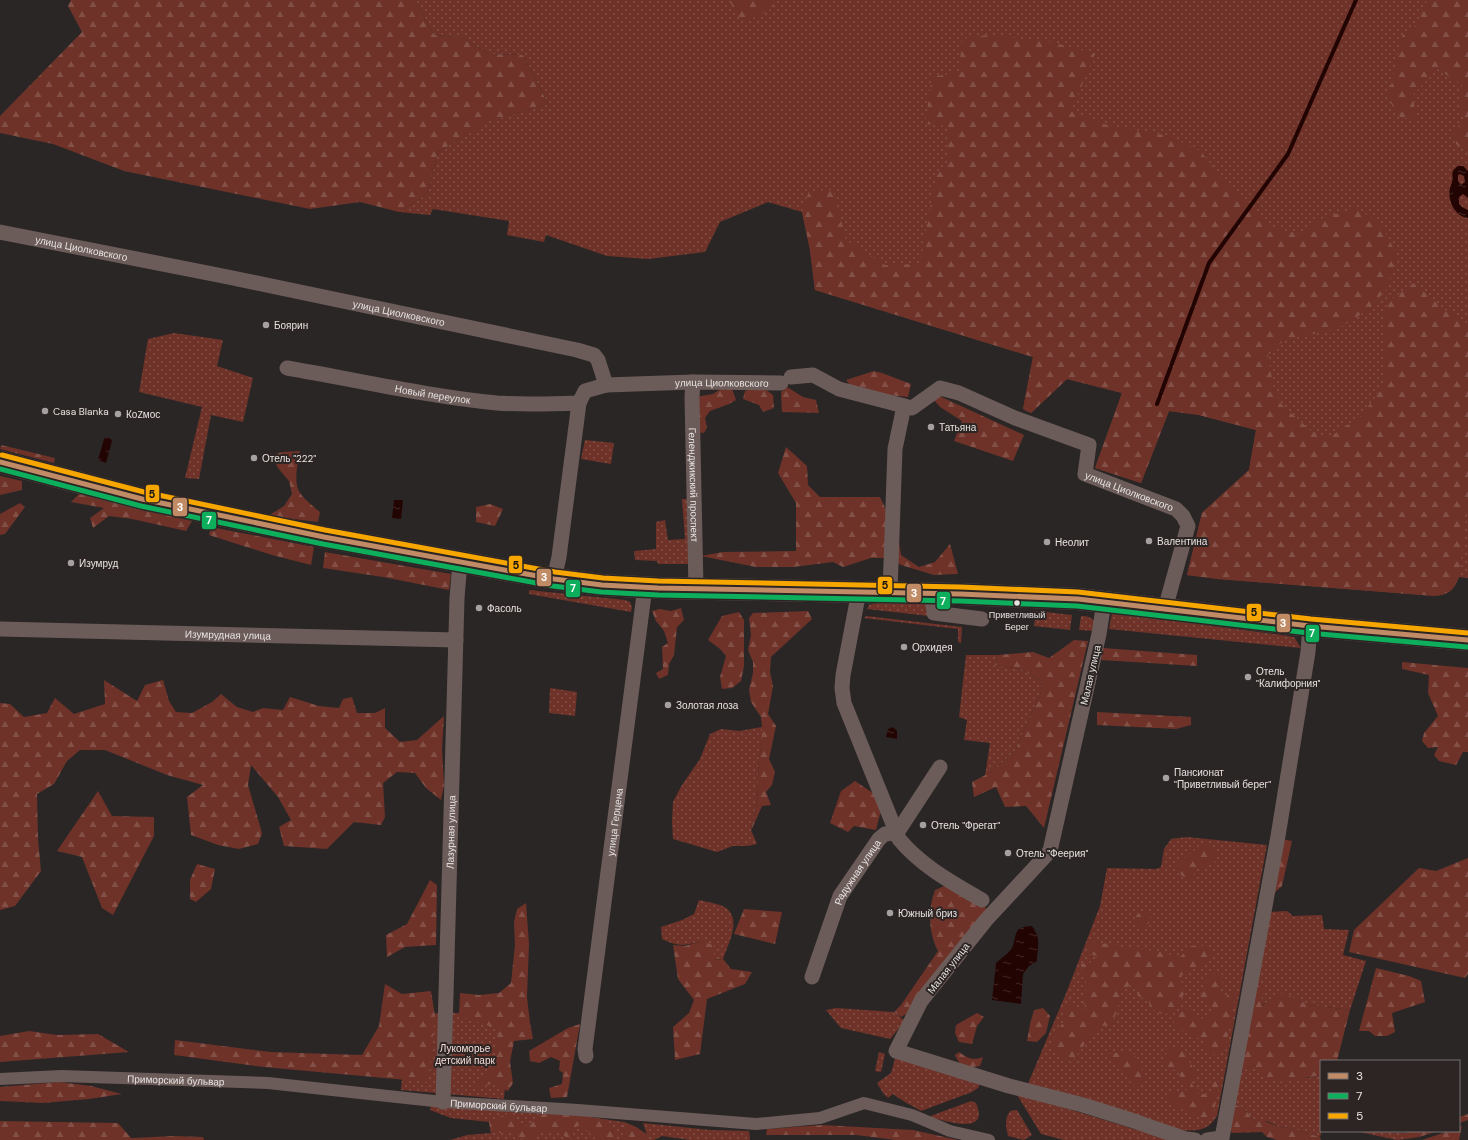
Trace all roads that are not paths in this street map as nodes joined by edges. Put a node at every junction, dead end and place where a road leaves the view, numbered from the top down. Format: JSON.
{"nodes":[{"id":1,"x":0,"y":232,"type":"edge"},
{"id":2,"x":287,"y":368,"type":"dead end"},
{"id":3,"x":693,"y":382,"type":"junction"},
{"id":4,"x":606,"y":385,"type":"junction"},
{"id":5,"x":579,"y":403,"type":"junction"},
{"id":6,"x":904,"y":406,"type":"junction"},
{"id":7,"x":0,"y":462,"type":"edge"},
{"id":8,"x":460,"y":562,"type":"junction"},
{"id":9,"x":554,"y":578,"type":"junction"},
{"id":10,"x":645,"y":588,"type":"junction"},
{"id":11,"x":696,"y":588,"type":"junction"},
{"id":12,"x":859,"y":591,"type":"junction"},
{"id":13,"x":890,"y":592,"type":"junction"},
{"id":14,"x":932,"y":593,"type":"junction"},
{"id":15,"x":1104,"y":602,"type":"junction"},
{"id":16,"x":1165,"y":609,"type":"junction"},
{"id":17,"x":982,"y":619,"type":"dead end"},
{"id":18,"x":1310,"y":626,"type":"junction"},
{"id":19,"x":0,"y":629,"type":"edge"},
{"id":20,"x":456,"y":640,"type":"junction"},
{"id":21,"x":1468,"y":640,"type":"edge"},
{"id":22,"x":940,"y":767,"type":"dead end"},
{"id":23,"x":897,"y":833,"type":"junction"},
{"id":24,"x":982,"y":900,"type":"dead end"},
{"id":25,"x":812,"y":977,"type":"dead end"},
{"id":26,"x":586,"y":1056,"type":"dead end"},
{"id":27,"x":0,"y":1079,"type":"edge"},
{"id":28,"x":443,"y":1102,"type":"junction"},
{"id":29,"x":989,"y":1140,"type":"edge"},
{"id":30,"x":1195,"y":1140,"type":"edge"},
{"id":31,"x":1207,"y":1140,"type":"edge"}],
"edges":[{"from":1,"to":4,"type":"street","name":"улица Циолковского"},
{"from":2,"to":5,"type":"street","name":"Новый переулок"},
{"from":3,"to":4,"type":"street","name":"улица Циолковского"},
{"from":3,"to":6,"type":"street","name":"улица Циолковского"},
{"from":3,"to":11,"type":"street","name":"Геленджикский проспект"},
{"from":4,"to":5,"type":"street"},
{"from":5,"to":9,"type":"street"},
{"from":6,"to":13,"type":"street"},
{"from":6,"to":16,"type":"street","name":"улица Циолковского"},
{"from":7,"to":8,"type":"main road"},
{"from":8,"to":9,"type":"main road"},
{"from":8,"to":20,"type":"street","name":"Лазурная улица"},
{"from":9,"to":10,"type":"main road"},
{"from":10,"to":11,"type":"main road"},
{"from":10,"to":26,"type":"street","name":"улица Герцена"},
{"from":11,"to":12,"type":"main road"},
{"from":12,"to":13,"type":"main road"},
{"from":12,"to":23,"type":"street"},
{"from":13,"to":14,"type":"main road"},
{"from":14,"to":15,"type":"main road"},
{"from":14,"to":17,"type":"street"},
{"from":15,"to":16,"type":"main road"},
{"from":15,"to":30,"type":"street","name":"Малая улица"},
{"from":16,"to":18,"type":"main road"},
{"from":18,"to":21,"type":"main road"},
{"from":18,"to":31,"type":"street"},
{"from":19,"to":20,"type":"street","name":"Изумрудная улица"},
{"from":20,"to":28,"type":"street","name":"Лазурная улица"},
{"from":22,"to":23,"type":"street"},
{"from":23,"to":24,"type":"street"},
{"from":23,"to":25,"type":"street","name":"Радужная улица"},
{"from":27,"to":28,"type":"street","name":"Приморский бульвар"},
{"from":28,"to":29,"type":"street","name":"Приморский бульвар"}]}
